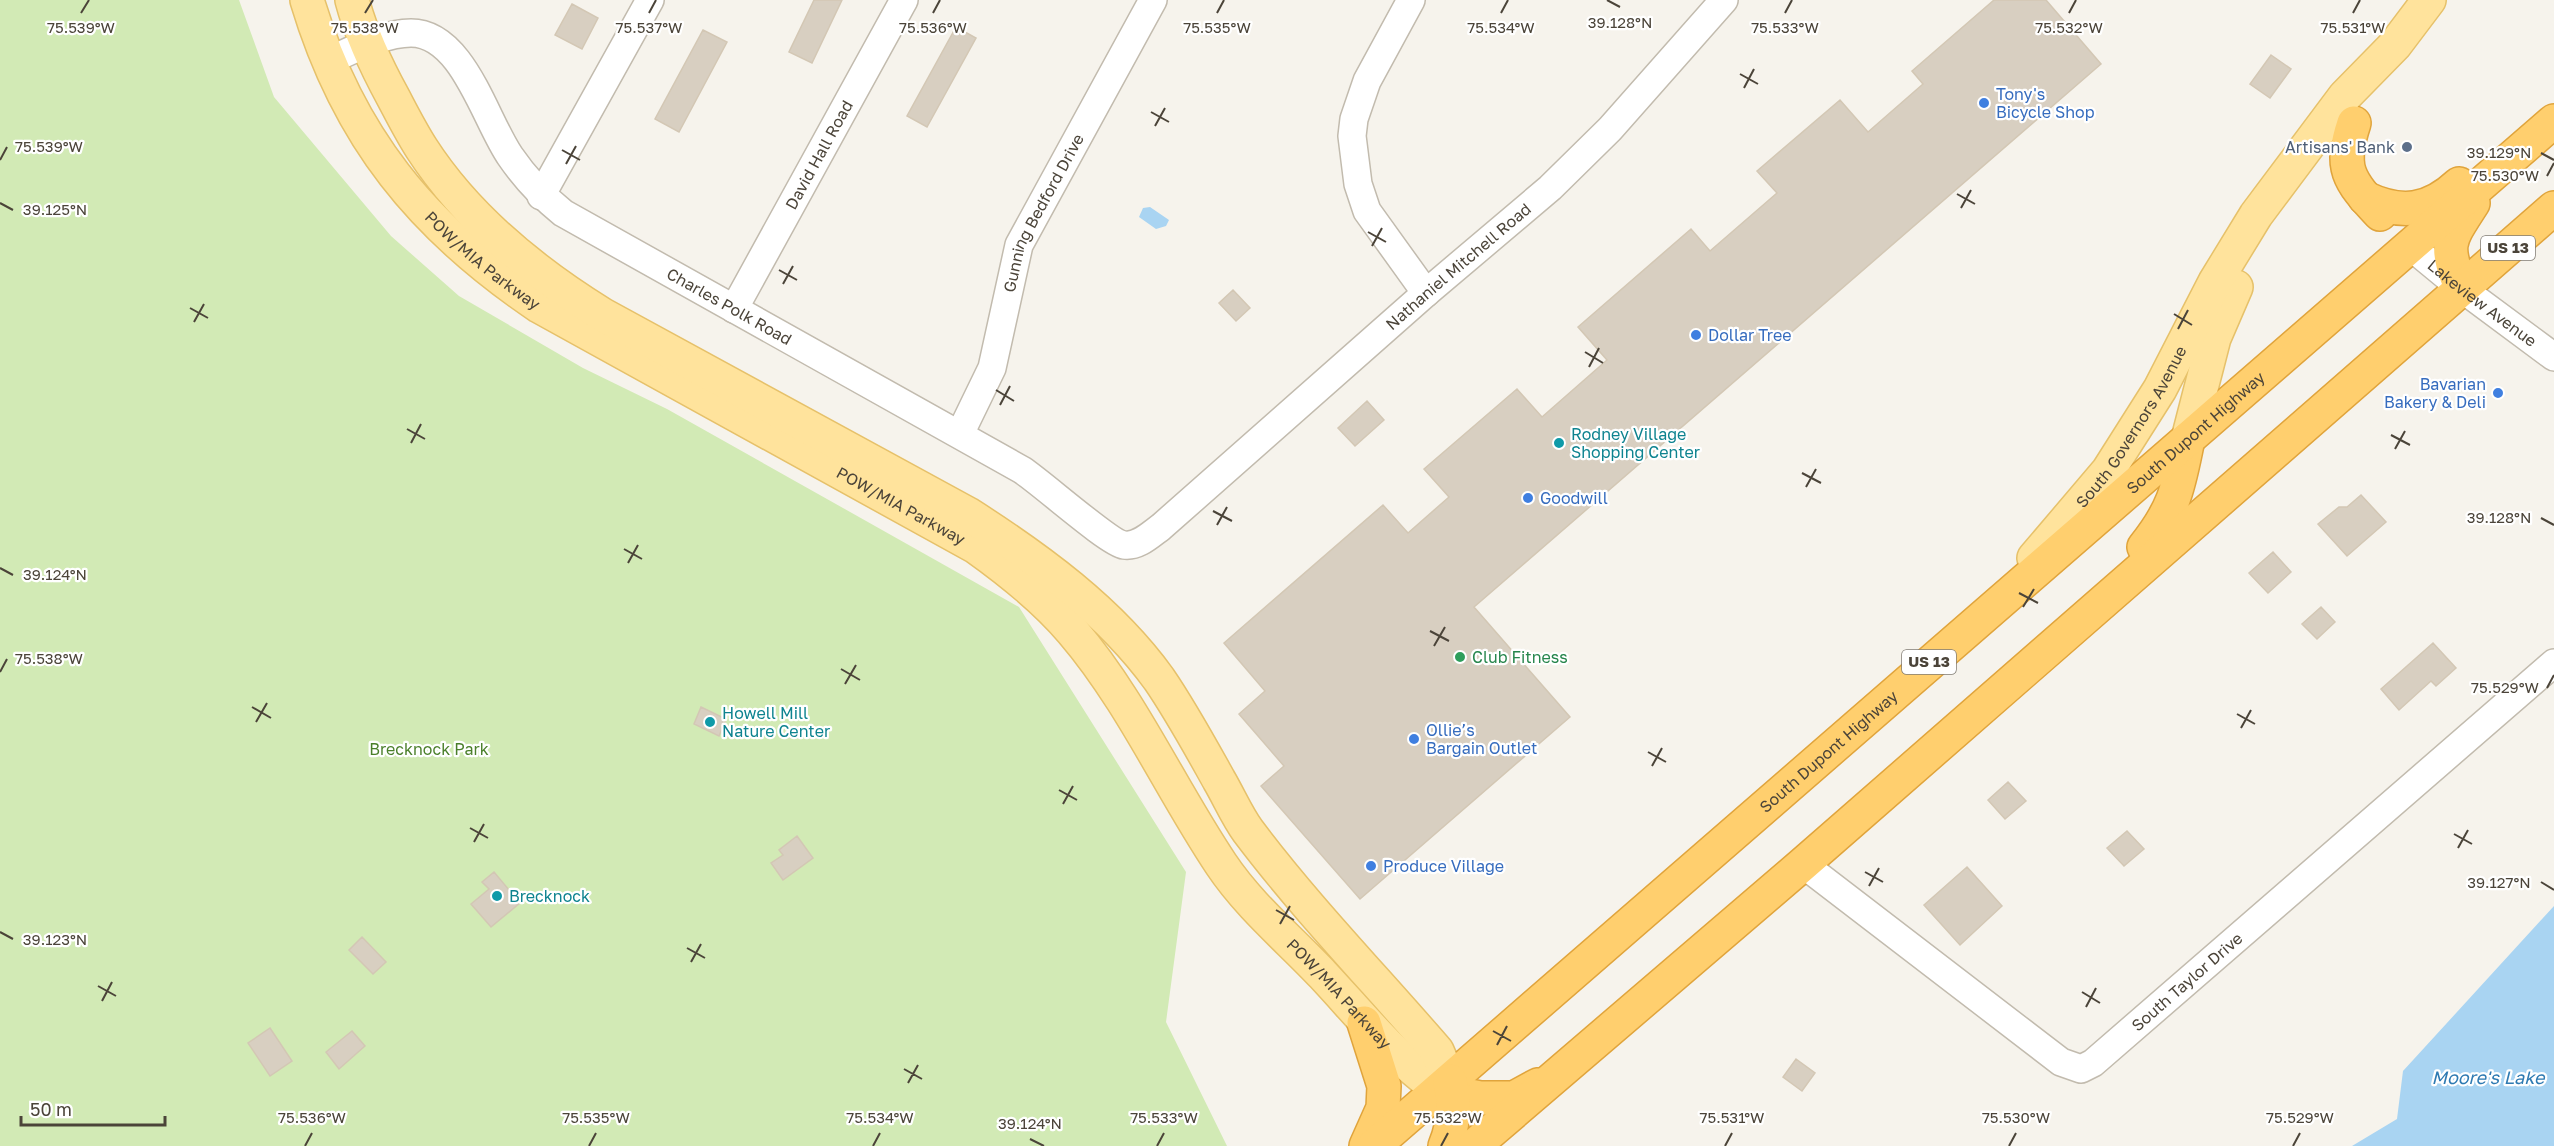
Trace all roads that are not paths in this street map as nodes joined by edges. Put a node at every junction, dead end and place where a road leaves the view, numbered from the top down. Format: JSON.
{"nodes":[{"id":1,"x":307,"y":0,"type":"edge"},
{"id":2,"x":352,"y":0,"type":"edge"},
{"id":3,"x":650,"y":0,"type":"edge"},
{"id":4,"x":904,"y":0,"type":"edge"},
{"id":5,"x":1153,"y":0,"type":"edge"},
{"id":6,"x":1411,"y":0,"type":"edge"},
{"id":7,"x":1724,"y":0,"type":"edge"},
{"id":8,"x":2429,"y":0,"type":"edge"},
{"id":9,"x":367,"y":45,"type":"junction"},
{"id":10,"x":2395,"y":45,"type":"junction"},
{"id":11,"x":328,"y":61,"type":"junction"},
{"id":12,"x":2554,"y":103,"type":"edge"},
{"id":13,"x":2554,"y":121,"type":"edge"},
{"id":14,"x":2354,"y":123,"type":"junction"},
{"id":15,"x":2487,"y":179,"type":"junction"},
{"id":16,"x":541,"y":196,"type":"junction"},
{"id":17,"x":2365,"y":198,"type":"junction"},
{"id":18,"x":2554,"y":208,"type":"edge"},
{"id":19,"x":2410,"y":246,"type":"junction"},
{"id":20,"x":2461,"y":288,"type":"junction"},
{"id":21,"x":1426,"y":293,"type":"junction"},
{"id":22,"x":734,"y":309,"type":"junction"},
{"id":23,"x":2554,"y":357,"type":"edge"},
{"id":24,"x":960,"y":434,"type":"junction"},
{"id":25,"x":2188,"y":439,"type":"junction"},
{"id":26,"x":1175,"y":515,"type":"joint"},
{"id":27,"x":2093,"y":609,"type":"junction"},
{"id":28,"x":1976,"y":621,"type":"junction"},
{"id":29,"x":2554,"y":663,"type":"edge"},
{"id":30,"x":1157,"y":678,"type":"junction"},
{"id":31,"x":1122,"y":702,"type":"junction"},
{"id":32,"x":1803,"y":864,"type":"junction"},
{"id":33,"x":1364,"y":1023,"type":"junction"},
{"id":34,"x":1561,"y":1072,"type":"junction"},
{"id":35,"x":1447,"y":1088,"type":"junction"},
{"id":36,"x":1366,"y":1146,"type":"edge"},
{"id":37,"x":1374,"y":1146,"type":"edge"},
{"id":38,"x":1445,"y":1146,"type":"edge"},
{"id":39,"x":1474,"y":1146,"type":"edge"}],
"edges":[{"from":1,"to":11,"type":"main road","name":"POW/MIA Parkway"},
{"from":2,"to":9,"type":"main road","name":"POW/MIA Parkway"},
{"from":3,"to":16,"type":"street"},
{"from":4,"to":22,"type":"street","name":"David Hall Road"},
{"from":5,"to":24,"type":"street","name":"Gunning Bedford Drive"},
{"from":6,"to":21,"type":"street"},
{"from":7,"to":21,"type":"street","name":"Nathaniel Mitchell Road"},
{"from":8,"to":10,"type":"main road","name":"South Governors Avenue"},
{"from":9,"to":11,"type":"street","name":"Charles Polk Road"},
{"from":9,"to":16,"type":"street","name":"Charles Polk Road"},
{"from":9,"to":30,"type":"main road","name":"POW/MIA Parkway"},
{"from":10,"to":14,"type":"main road","name":"South Governors Avenue"},
{"from":10,"to":28,"type":"main road","name":"South Governors Avenue"},
{"from":11,"to":31,"type":"main road","name":"POW/MIA Parkway"},
{"from":12,"to":17,"type":"highway"},
{"from":13,"to":15,"type":"highway","name":"South Dupont Highway","number":"US 13"},
{"from":14,"to":17,"type":"highway"},
{"from":14,"to":25,"type":"main road","name":"South Governors Avenue"},
{"from":15,"to":19,"type":"highway","name":"South Dupont Highway","number":"US 13"},
{"from":15,"to":20,"type":"highway"},
{"from":16,"to":22,"type":"street","name":"Charles Polk Road"},
{"from":17,"to":19,"type":"highway"},
{"from":18,"to":20,"type":"highway","number":"US 13"},
{"from":19,"to":20,"type":"street","name":"Lakeview Avenue"},
{"from":19,"to":25,"type":"highway","name":"South Dupont Highway","number":"US 13"},
{"from":20,"to":23,"type":"street","name":"Lakeview Avenue"},
{"from":20,"to":27,"type":"highway","number":"US 13"},
{"from":21,"to":26,"type":"street","name":"Nathaniel Mitchell Road"},
{"from":22,"to":24,"type":"street","name":"Charles Polk Road"},
{"from":24,"to":26,"type":"street","name":"Charles Polk Road"},
{"from":25,"to":27,"type":"highway"},
{"from":25,"to":28,"type":"highway","name":"South Dupont Highway","number":"US 13"},
{"from":27,"to":32,"type":"highway","number":"US 13"},
{"from":28,"to":35,"type":"highway","name":"South Dupont Highway","number":"US 13"},
{"from":29,"to":32,"type":"street","name":"South Taylor Drive"},
{"from":30,"to":31,"type":"main road"},
{"from":30,"to":35,"type":"main road","name":"POW/MIA Parkway"},
{"from":31,"to":33,"type":"main road","name":"POW/MIA Parkway"},
{"from":32,"to":34,"type":"highway","number":"US 13"},
{"from":33,"to":35,"type":"main road","name":"POW/MIA Parkway"},
{"from":33,"to":36,"type":"highway"},
{"from":34,"to":35,"type":"highway"},
{"from":34,"to":39,"type":"highway","number":"US 13"},
{"from":35,"to":37,"type":"highway","name":"South Dupont Highway","number":"US 13"},
{"from":35,"to":38,"type":"highway"}]}
